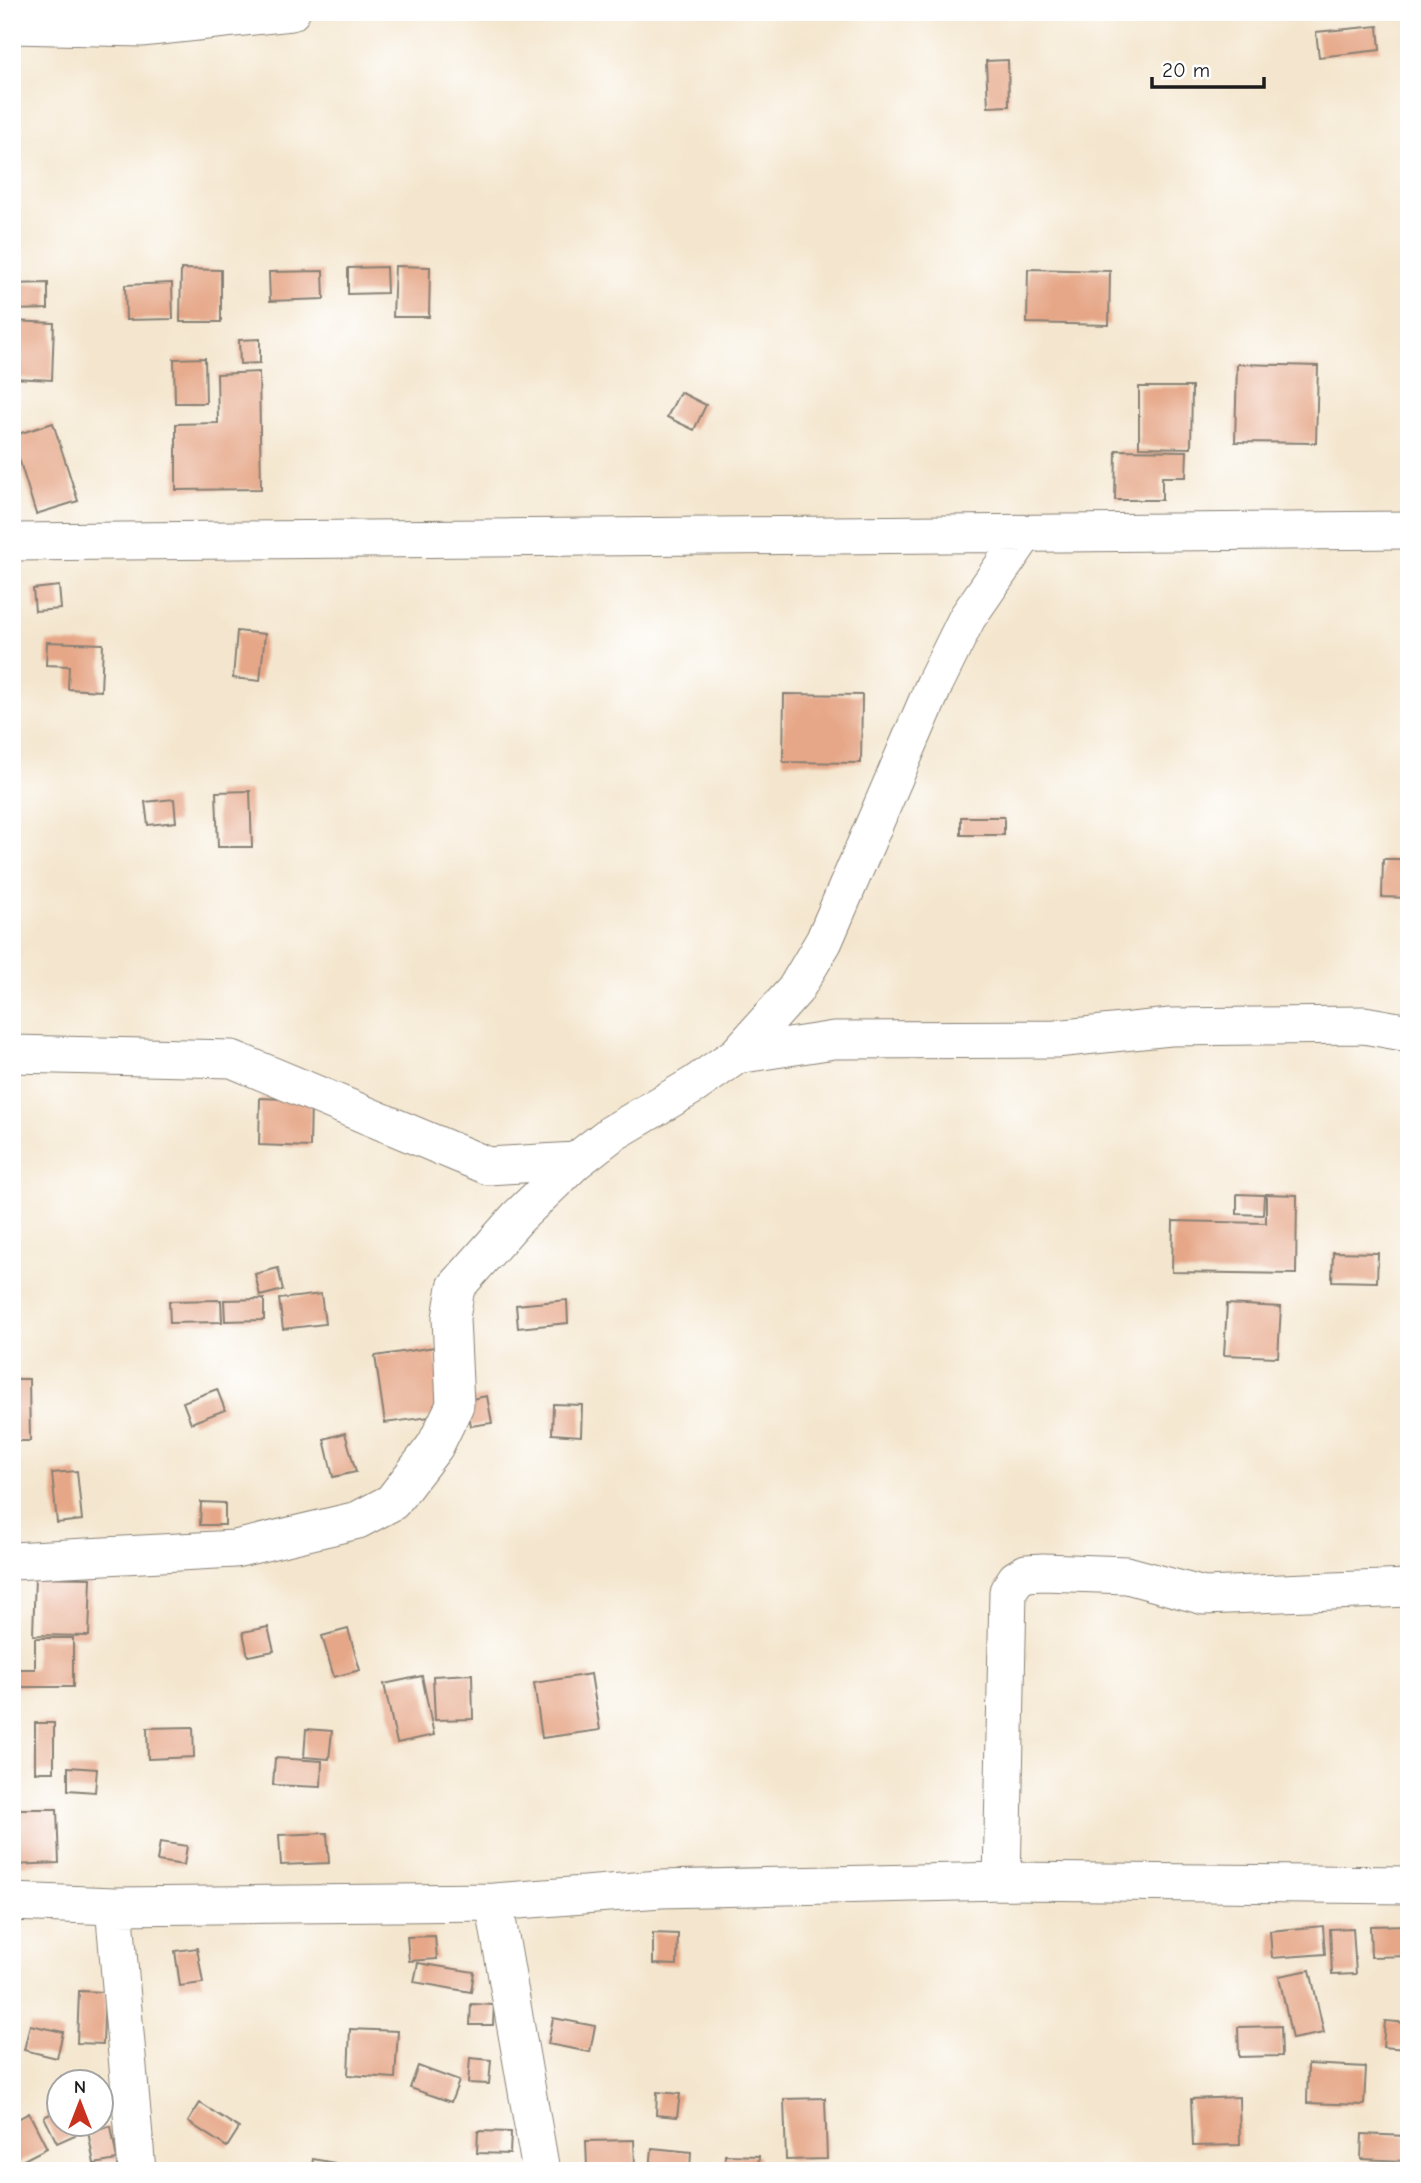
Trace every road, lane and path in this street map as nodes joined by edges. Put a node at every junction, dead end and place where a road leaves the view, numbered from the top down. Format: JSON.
{"nodes":[{"id":1,"x":291,"y":12,"type":"edge"},
{"id":2,"x":12,"y":25,"type":"edge"},
{"id":3,"x":1409,"y":530,"type":"edge"},
{"id":4,"x":1025,"y":534,"type":"junction"},
{"id":5,"x":12,"y":542,"type":"edge"},
{"id":6,"x":1409,"y":1032,"type":"edge"},
{"id":7,"x":12,"y":1054,"type":"edge"},
{"id":8,"x":737,"y":1055,"type":"junction"},
{"id":9,"x":576,"y":1161,"type":"junction"},
{"id":10,"x":12,"y":1561,"type":"edge"},
{"id":11,"x":1409,"y":1588,"type":"edge"},
{"id":12,"x":1002,"y":1881,"type":"junction"},
{"id":13,"x":1409,"y":1885,"type":"edge"},
{"id":14,"x":12,"y":1902,"type":"edge"},
{"id":15,"x":494,"y":1902,"type":"junction"},
{"id":16,"x":114,"y":1906,"type":"junction"},
{"id":17,"x":137,"y":2171,"type":"edge"},
{"id":18,"x":541,"y":2171,"type":"edge"}],
"edges":[{"from":1,"to":2,"type":"street"},
{"from":3,"to":4,"type":"street"},
{"from":4,"to":5,"type":"street"},
{"from":4,"to":8,"type":"street"},
{"from":6,"to":8,"type":"street"},
{"from":7,"to":9,"type":"street"},
{"from":8,"to":9,"type":"street"},
{"from":9,"to":10,"type":"street"},
{"from":11,"to":12,"type":"street"},
{"from":12,"to":13,"type":"street"},
{"from":12,"to":15,"type":"street"},
{"from":14,"to":16,"type":"street"},
{"from":15,"to":16,"type":"street"},
{"from":15,"to":18,"type":"street"},
{"from":16,"to":17,"type":"street"}]}
